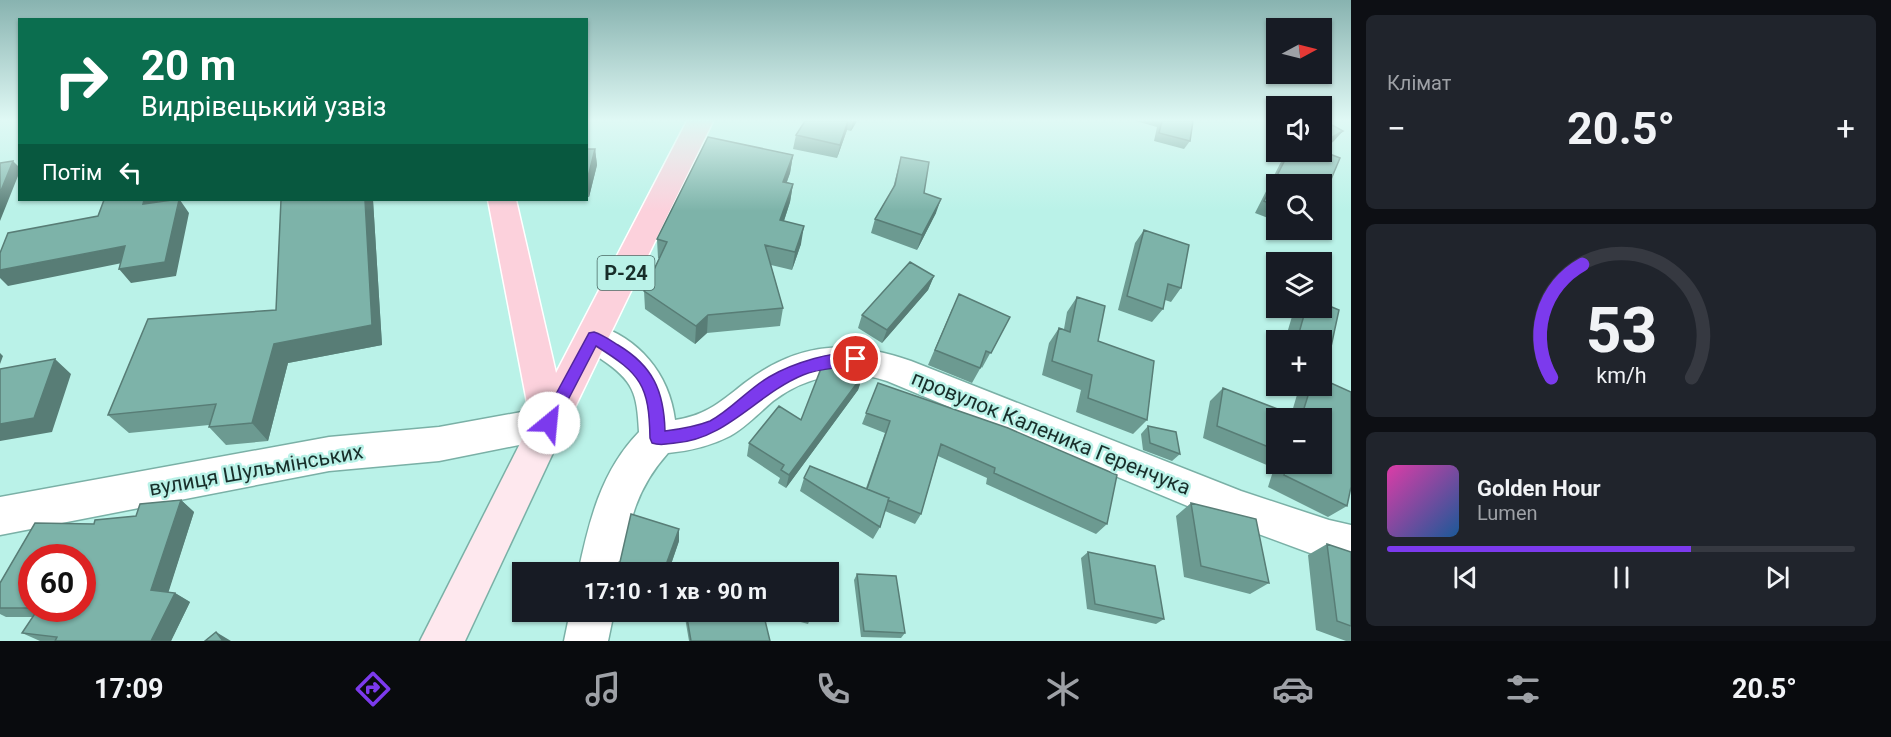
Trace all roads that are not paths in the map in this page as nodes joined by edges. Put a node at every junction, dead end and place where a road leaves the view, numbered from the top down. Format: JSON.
{"nodes":[{"id":1,"x":685,"y":151,"type":"edge"},
{"id":2,"x":502,"y":201,"type":"edge"},
{"id":3,"x":594,"y":337,"type":"junction"},
{"id":4,"x":549,"y":423,"type":"junction"},
{"id":5,"x":658,"y":438,"type":"junction"},
{"id":6,"x":0,"y":516,"type":"edge"},
{"id":7,"x":1351,"y":544,"type":"edge"},
{"id":8,"x":601,"y":562,"type":"edge"},
{"id":9,"x":474,"y":580,"type":"junction"},
{"id":10,"x":590,"y":622,"type":"edge"},
{"id":11,"x":421,"y":641,"type":"edge"},
{"id":12,"x":442,"y":641,"type":"edge"},
{"id":13,"x":586,"y":641,"type":"edge"}],
"edges":[{"from":1,"to":3,"type":"main road","number":"Р-24"},
{"from":2,"to":4,"type":"main road"},
{"from":3,"to":4,"type":"main road","number":"Р-24"},
{"from":3,"to":5,"type":"street"},
{"from":4,"to":6,"type":"street","name":"вулиця Шульмінських"},
{"from":4,"to":9,"type":"main road"},
{"from":5,"to":7,"type":"street","name":"провулок Каленика Геренчука"},
{"from":5,"to":8,"type":"street"},
{"from":9,"to":11,"type":"main road"},
{"from":9,"to":12,"type":"main road"},
{"from":10,"to":13,"type":"street"}]}
